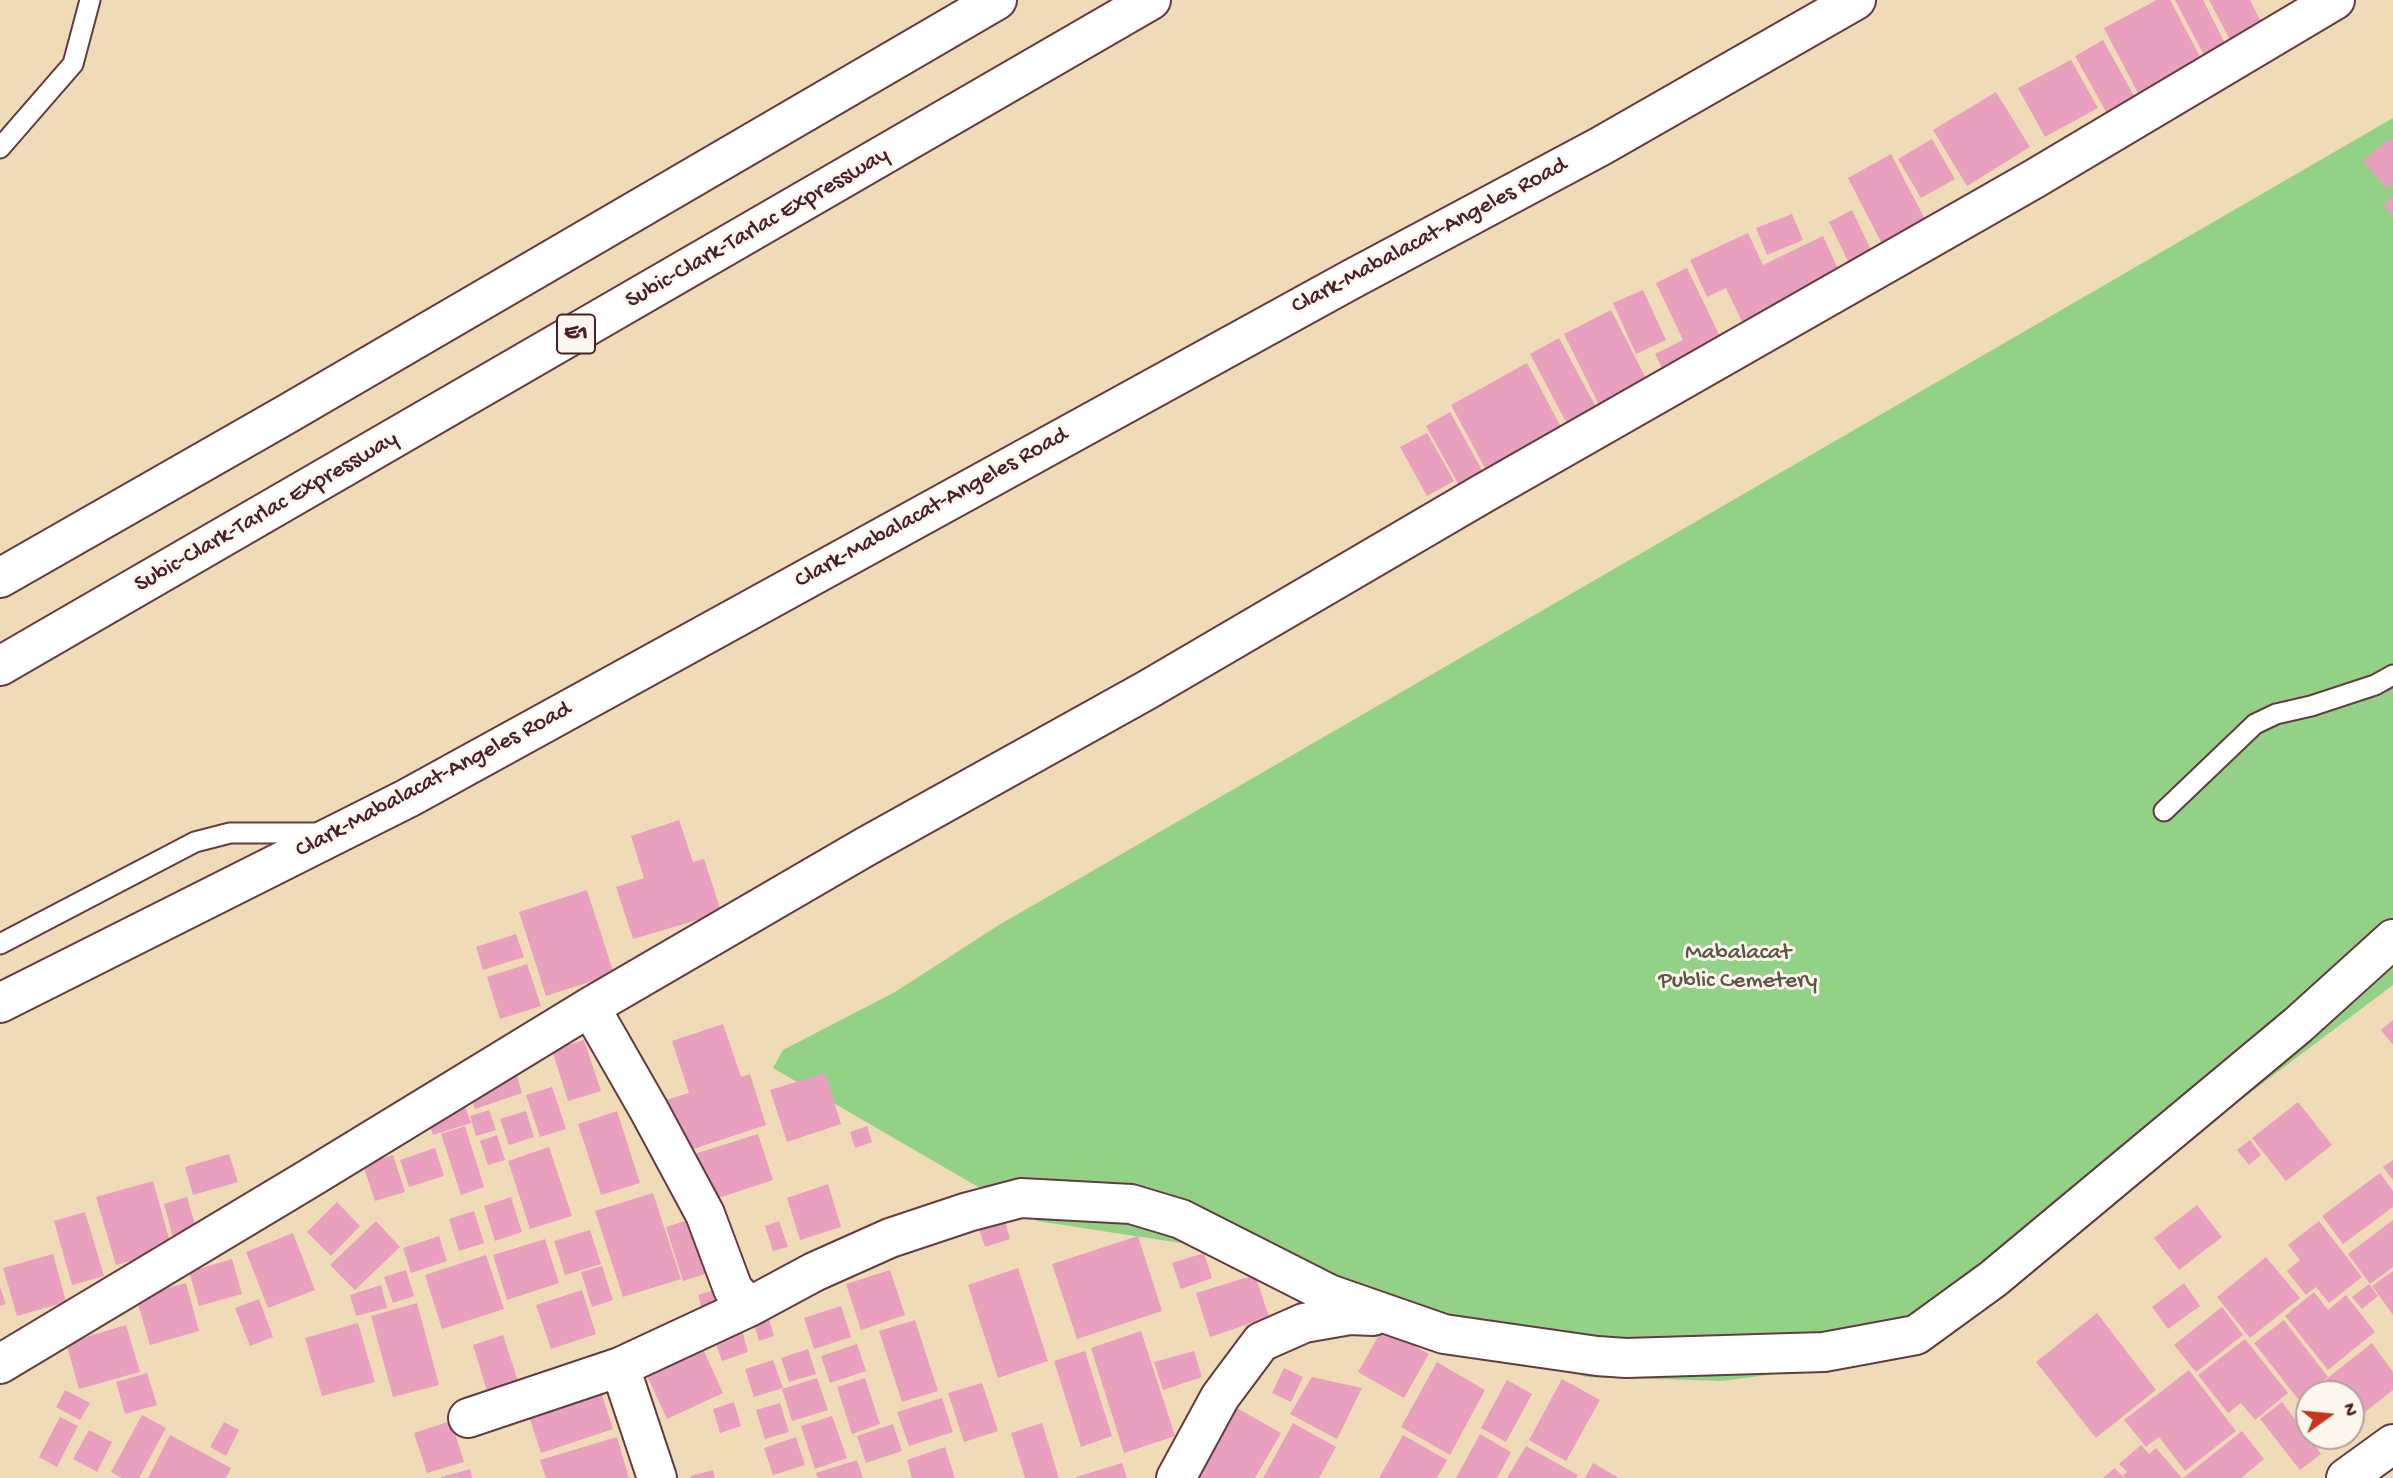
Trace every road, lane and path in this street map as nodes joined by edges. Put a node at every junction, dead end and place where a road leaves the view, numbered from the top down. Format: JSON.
{"nodes":[{"id":1,"x":90,"y":0,"type":"edge"},
{"id":2,"x":997,"y":0,"type":"edge"},
{"id":3,"x":1151,"y":0,"type":"edge"},
{"id":4,"x":1856,"y":0,"type":"edge"},
{"id":5,"x":2335,"y":0,"type":"edge"},
{"id":6,"x":0,"y":148,"type":"edge"},
{"id":7,"x":0,"y":578,"type":"edge"},
{"id":8,"x":0,"y":666,"type":"edge"},
{"id":9,"x":2393,"y":675,"type":"edge"},
{"id":10,"x":2164,"y":811,"type":"dead end"},
{"id":11,"x":339,"y":833,"type":"junction"},
{"id":12,"x":2393,"y":939,"type":"edge"},
{"id":13,"x":0,"y":944,"type":"edge"},
{"id":14,"x":0,"y":1003,"type":"edge"},
{"id":15,"x":590,"y":1007,"type":"junction"},
{"id":16,"x":749,"y":1307,"type":"junction"},
{"id":17,"x":1396,"y":1318,"type":"junction"},
{"id":18,"x":0,"y":1364,"type":"edge"},
{"id":19,"x":620,"y":1367,"type":"junction"},
{"id":20,"x":468,"y":1418,"type":"dead end"},
{"id":21,"x":2393,"y":1444,"type":"edge"},
{"id":22,"x":657,"y":1478,"type":"edge"},
{"id":23,"x":1175,"y":1478,"type":"edge"},
{"id":24,"x":2346,"y":1478,"type":"edge"}],
"edges":[{"from":1,"to":6,"type":"lane"},
{"from":2,"to":7,"type":"main road"},
{"from":3,"to":8,"type":"main road","name":"Subic-Clark-Tarlac Expressway","number":"E1"},
{"from":4,"to":11,"type":"main road","name":"Clark-Mabalacat-Angeles Road"},
{"from":5,"to":15,"type":"main road"},
{"from":9,"to":10,"type":"lane"},
{"from":11,"to":13,"type":"lane"},
{"from":11,"to":14,"type":"main road","name":"Clark-Mabalacat-Angeles Road"},
{"from":12,"to":17,"type":"main road"},
{"from":15,"to":16,"type":"main road"},
{"from":15,"to":18,"type":"main road"},
{"from":16,"to":17,"type":"main road"},
{"from":16,"to":19,"type":"main road"},
{"from":17,"to":23,"type":"main road"},
{"from":19,"to":20,"type":"main road"},
{"from":19,"to":22,"type":"main road"},
{"from":21,"to":24,"type":"main road"}]}
